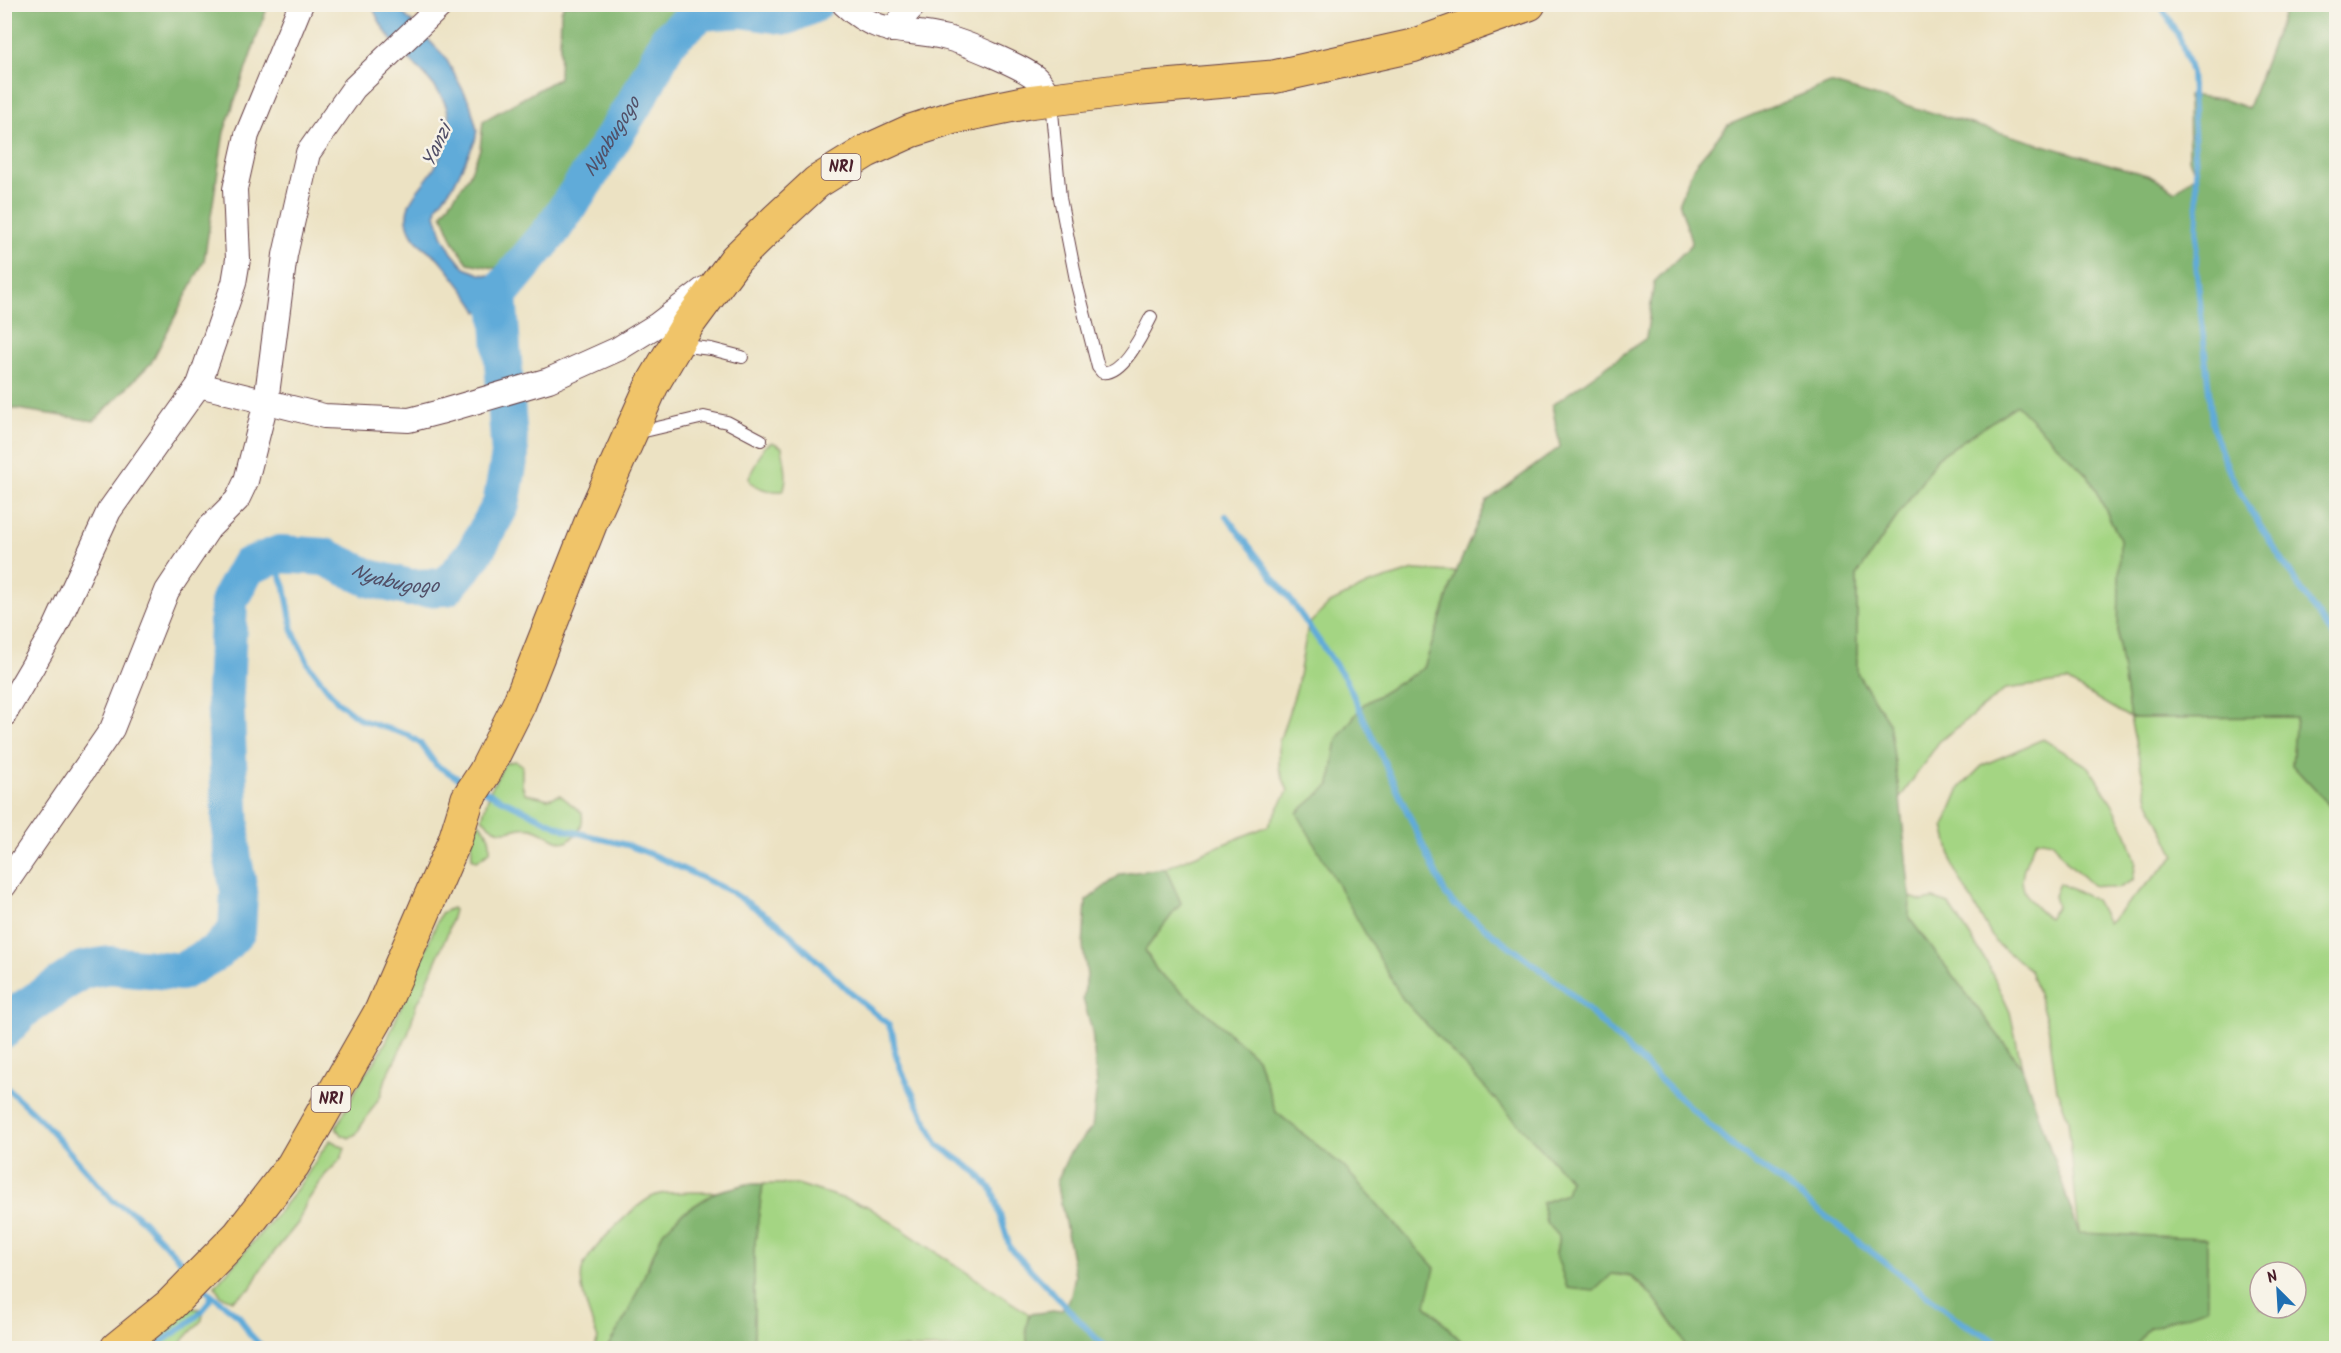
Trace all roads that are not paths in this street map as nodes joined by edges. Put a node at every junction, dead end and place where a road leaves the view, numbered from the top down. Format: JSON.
{"nodes":[{"id":1,"x":301,"y":4,"type":"edge"},
{"id":2,"x":442,"y":4,"type":"edge"},
{"id":3,"x":915,"y":4,"type":"edge"},
{"id":4,"x":1529,"y":4,"type":"edge"},
{"id":5,"x":844,"y":5,"type":"edge"},
{"id":6,"x":891,"y":30,"type":"junction"},
{"id":7,"x":1051,"y":101,"type":"junction"},
{"id":8,"x":736,"y":259,"type":"junction"},
{"id":9,"x":1151,"y":317,"type":"dead end"},
{"id":10,"x":676,"y":345,"type":"junction"},
{"id":11,"x":742,"y":357,"type":"dead end"},
{"id":12,"x":199,"y":385,"type":"junction"},
{"id":13,"x":266,"y":402,"type":"junction"},
{"id":14,"x":629,"y":435,"type":"junction"},
{"id":15,"x":761,"y":440,"type":"dead end"},
{"id":16,"x":4,"y":715,"type":"edge"},
{"id":17,"x":4,"y":886,"type":"edge"},
{"id":18,"x":117,"y":1348,"type":"edge"}],
"edges":[{"from":1,"to":12,"type":"street"},
{"from":2,"to":13,"type":"street"},
{"from":3,"to":6,"type":"street"},
{"from":4,"to":7,"type":"highway","number":"NR1"},
{"from":5,"to":6,"type":"street"},
{"from":6,"to":7,"type":"street"},
{"from":7,"to":8,"type":"highway","number":"NR1"},
{"from":7,"to":9,"type":"lane"},
{"from":8,"to":10,"type":"highway","number":"NR1"},
{"from":8,"to":13,"type":"street"},
{"from":10,"to":11,"type":"lane"},
{"from":10,"to":14,"type":"highway","number":"NR1"},
{"from":12,"to":13,"type":"street"},
{"from":12,"to":16,"type":"street"},
{"from":13,"to":17,"type":"street"},
{"from":14,"to":15,"type":"lane"},
{"from":14,"to":18,"type":"highway","number":"NR1"}]}
